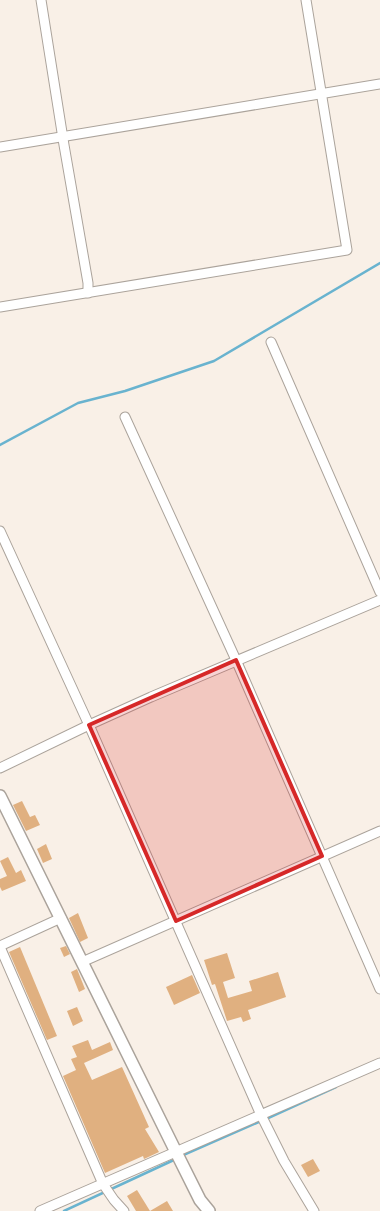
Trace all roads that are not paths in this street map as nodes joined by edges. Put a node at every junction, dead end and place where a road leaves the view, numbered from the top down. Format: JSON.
{"nodes":[{"id":1,"x":41,"y":0,"type":"edge"},
{"id":2,"x":306,"y":0,"type":"edge"},
{"id":3,"x":380,"y":84,"type":"edge"},
{"id":4,"x":321,"y":93,"type":"junction"},
{"id":5,"x":64,"y":137,"type":"junction"},
{"id":6,"x":0,"y":147,"type":"edge"},
{"id":7,"x":88,"y":293,"type":"junction"},
{"id":8,"x":0,"y":306,"type":"edge"},
{"id":9,"x":271,"y":342,"type":"dead end"},
{"id":10,"x":125,"y":417,"type":"dead end"},
{"id":11,"x":0,"y":531,"type":"edge"},
{"id":12,"x":380,"y":592,"type":"edge"},
{"id":13,"x":380,"y":600,"type":"edge"},
{"id":14,"x":236,"y":660,"type":"junction"},
{"id":15,"x":89,"y":725,"type":"junction"},
{"id":16,"x":0,"y":768,"type":"edge"},
{"id":17,"x":0,"y":796,"type":"edge"},
{"id":18,"x":380,"y":831,"type":"edge"},
{"id":19,"x":322,"y":856,"type":"junction"},
{"id":20,"x":61,"y":918,"type":"junction"},
{"id":21,"x":176,"y":920,"type":"junction"},
{"id":22,"x":0,"y":946,"type":"edge"},
{"id":23,"x":82,"y":962,"type":"junction"},
{"id":24,"x":380,"y":989,"type":"edge"},
{"id":25,"x":380,"y":1063,"type":"edge"},
{"id":26,"x":261,"y":1115,"type":"junction"},
{"id":27,"x":176,"y":1152,"type":"junction"},
{"id":28,"x":104,"y":1184,"type":"junction"},
{"id":29,"x":40,"y":1211,"type":"edge"},
{"id":30,"x":124,"y":1211,"type":"edge"},
{"id":31,"x":208,"y":1211,"type":"edge"},
{"id":32,"x":314,"y":1211,"type":"edge"}],
"edges":[{"from":1,"to":5,"type":"street"},
{"from":2,"to":4,"type":"street"},
{"from":3,"to":4,"type":"street"},
{"from":4,"to":5,"type":"street"},
{"from":4,"to":7,"type":"street"},
{"from":5,"to":6,"type":"street"},
{"from":5,"to":7,"type":"street"},
{"from":7,"to":8,"type":"street"},
{"from":9,"to":12,"type":"street"},
{"from":10,"to":14,"type":"street"},
{"from":11,"to":15,"type":"street"},
{"from":13,"to":14,"type":"street"},
{"from":14,"to":15,"type":"street"},
{"from":14,"to":19,"type":"street"},
{"from":15,"to":16,"type":"street"},
{"from":15,"to":21,"type":"street"},
{"from":17,"to":20,"type":"street"},
{"from":18,"to":19,"type":"street"},
{"from":19,"to":21,"type":"street"},
{"from":19,"to":24,"type":"street"},
{"from":20,"to":22,"type":"street"},
{"from":20,"to":23,"type":"street"},
{"from":21,"to":23,"type":"street"},
{"from":21,"to":26,"type":"street"},
{"from":22,"to":28,"type":"street"},
{"from":23,"to":27,"type":"street"},
{"from":25,"to":26,"type":"street"},
{"from":26,"to":27,"type":"street"},
{"from":26,"to":32,"type":"street"},
{"from":27,"to":28,"type":"street"},
{"from":27,"to":31,"type":"street"},
{"from":28,"to":29,"type":"street"},
{"from":28,"to":30,"type":"street"}]}
